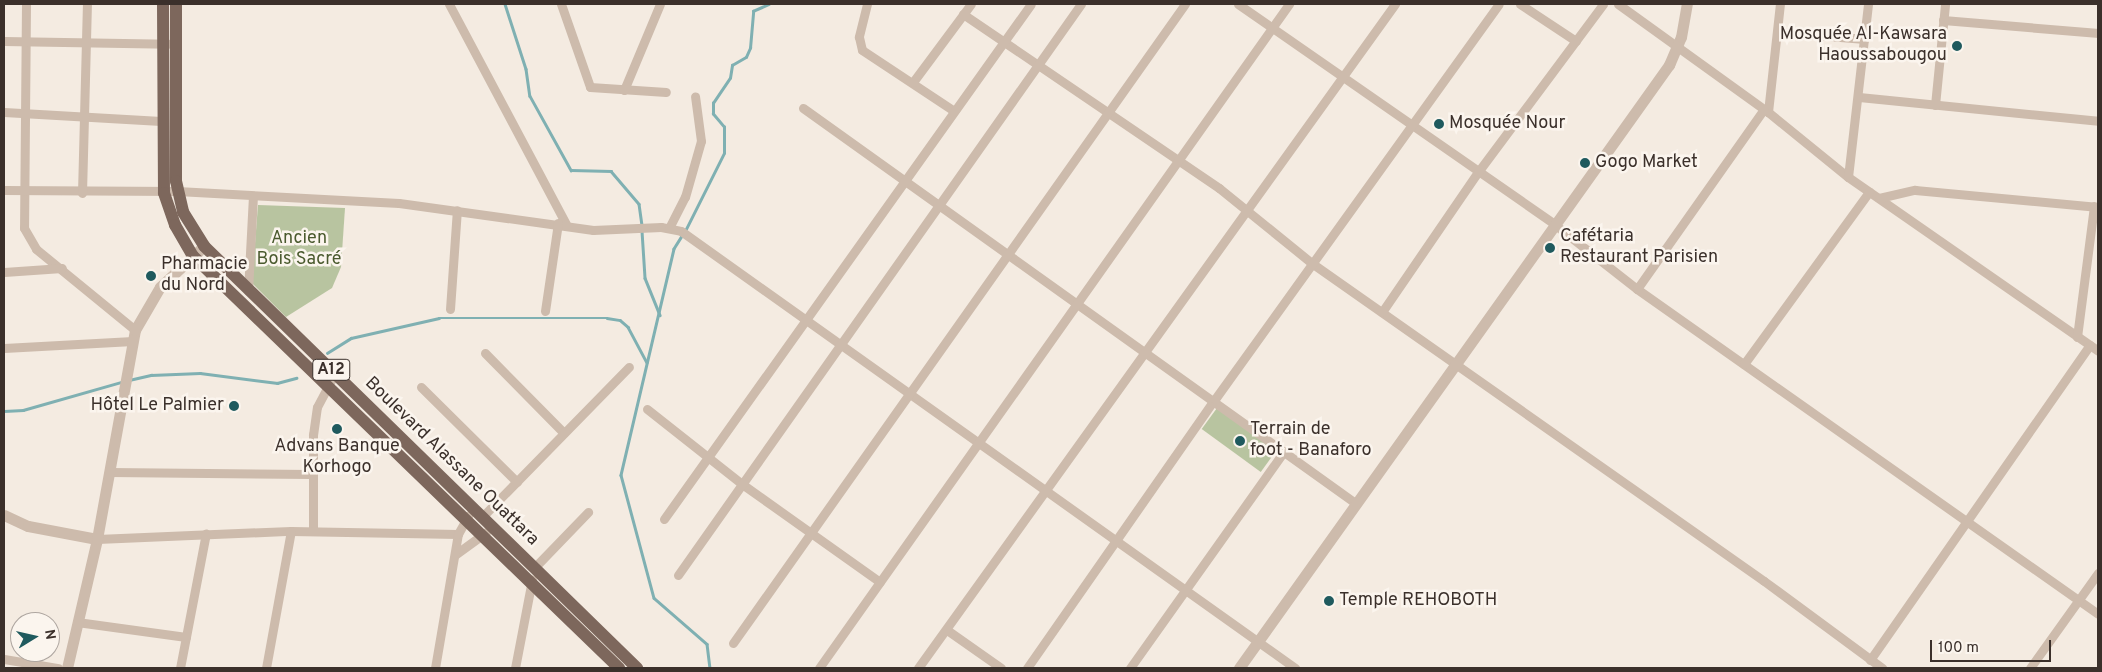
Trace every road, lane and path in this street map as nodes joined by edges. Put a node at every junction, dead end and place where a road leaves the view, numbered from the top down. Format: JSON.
{"nodes":[{"id":1,"x":26,"y":4,"type":"edge"},
{"id":2,"x":87,"y":4,"type":"edge"},
{"id":3,"x":163,"y":4,"type":"edge"},
{"id":4,"x":176,"y":4,"type":"edge"},
{"id":5,"x":449,"y":4,"type":"edge"},
{"id":6,"x":561,"y":4,"type":"edge"},
{"id":7,"x":660,"y":4,"type":"edge"},
{"id":8,"x":866,"y":4,"type":"edge"},
{"id":9,"x":971,"y":4,"type":"edge"},
{"id":10,"x":1030,"y":4,"type":"edge"},
{"id":11,"x":1081,"y":4,"type":"edge"},
{"id":12,"x":1185,"y":4,"type":"edge"},
{"id":13,"x":1238,"y":4,"type":"edge"},
{"id":14,"x":1289,"y":4,"type":"edge"},
{"id":15,"x":1395,"y":4,"type":"edge"},
{"id":16,"x":1499,"y":4,"type":"edge"},
{"id":17,"x":1520,"y":4,"type":"edge"},
{"id":18,"x":1603,"y":4,"type":"edge"},
{"id":19,"x":1618,"y":4,"type":"edge"},
{"id":20,"x":1687,"y":4,"type":"edge"},
{"id":21,"x":1780,"y":4,"type":"edge"},
{"id":22,"x":1868,"y":4,"type":"edge"},
{"id":23,"x":1945,"y":4,"type":"edge"},
{"id":24,"x":963,"y":14,"type":"junction"},
{"id":25,"x":1943,"y":20,"type":"junction"},
{"id":26,"x":1272,"y":28,"type":"junction"},
{"id":27,"x":1777,"y":32,"type":"junction"},
{"id":28,"x":2098,"y":33,"type":"edge"},
{"id":29,"x":1865,"y":39,"type":"junction"},
{"id":30,"x":4,"y":41,"type":"edge"},
{"id":31,"x":1576,"y":41,"type":"junction"},
{"id":32,"x":24,"y":42,"type":"junction"},
{"id":33,"x":87,"y":44,"type":"junction"},
{"id":34,"x":162,"y":44,"type":"junction"},
{"id":35,"x":175,"y":44,"type":"junction"},
{"id":36,"x":1003,"y":44,"type":"junction"},
{"id":37,"x":1677,"y":48,"type":"junction"},
{"id":38,"x":1035,"y":66,"type":"junction"},
{"id":39,"x":1342,"y":75,"type":"junction"},
{"id":40,"x":913,"y":82,"type":"junction"},
{"id":41,"x":624,"y":90,"type":"junction"},
{"id":42,"x":666,"y":92,"type":"dead end"},
{"id":43,"x":695,"y":96,"type":"dead end"},
{"id":44,"x":1859,"y":97,"type":"junction"},
{"id":45,"x":1934,"y":105,"type":"junction"},
{"id":46,"x":803,"y":108,"type":"dead end"},
{"id":47,"x":954,"y":111,"type":"junction"},
{"id":48,"x":1766,"y":111,"type":"junction"},
{"id":49,"x":4,"y":112,"type":"edge"},
{"id":50,"x":24,"y":113,"type":"junction"},
{"id":51,"x":165,"y":114,"type":"junction"},
{"id":52,"x":1108,"y":116,"type":"junction"},
{"id":53,"x":87,"y":119,"type":"junction"},
{"id":54,"x":2098,"y":121,"type":"edge"},
{"id":55,"x":1411,"y":125,"type":"junction"},
{"id":56,"x":1180,"y":161,"type":"junction"},
{"id":57,"x":1478,"y":172,"type":"junction"},
{"id":58,"x":1848,"y":177,"type":"junction"},
{"id":59,"x":904,"y":181,"type":"junction"},
{"id":60,"x":4,"y":190,"type":"edge"},
{"id":61,"x":23,"y":191,"type":"junction"},
{"id":62,"x":177,"y":191,"type":"junction"},
{"id":63,"x":1869,"y":192,"type":"junction"},
{"id":64,"x":82,"y":193,"type":"junction"},
{"id":65,"x":164,"y":193,"type":"junction"},
{"id":66,"x":252,"y":196,"type":"junction"},
{"id":67,"x":1879,"y":198,"type":"junction"},
{"id":68,"x":937,"y":205,"type":"junction"},
{"id":69,"x":2096,"y":206,"type":"edge"},
{"id":70,"x":457,"y":210,"type":"junction"},
{"id":71,"x":1246,"y":210,"type":"junction"},
{"id":72,"x":562,"y":223,"type":"junction"},
{"id":73,"x":1554,"y":224,"type":"junction"},
{"id":74,"x":669,"y":228,"type":"junction"},
{"id":75,"x":204,"y":246,"type":"junction"},
{"id":76,"x":193,"y":256,"type":"junction"},
{"id":77,"x":1007,"y":256,"type":"junction"},
{"id":78,"x":1313,"y":264,"type":"junction"},
{"id":79,"x":62,"y":268,"type":"junction"},
{"id":80,"x":4,"y":272,"type":"edge"},
{"id":81,"x":233,"y":285,"type":"junction"},
{"id":82,"x":1637,"y":289,"type":"junction"},
{"id":83,"x":248,"y":291,"type":"junction"},
{"id":84,"x":1078,"y":306,"type":"junction"},
{"id":85,"x":450,"y":309,"type":"dead end"},
{"id":86,"x":544,"y":311,"type":"dead end"},
{"id":87,"x":1382,"y":312,"type":"junction"},
{"id":88,"x":808,"y":321,"type":"junction"},
{"id":89,"x":134,"y":335,"type":"junction"},
{"id":90,"x":2077,"y":337,"type":"junction"},
{"id":91,"x":2090,"y":345,"type":"junction"},
{"id":92,"x":840,"y":346,"type":"junction"},
{"id":93,"x":4,"y":348,"type":"edge"},
{"id":94,"x":2098,"y":350,"type":"edge"},
{"id":95,"x":1147,"y":352,"type":"junction"},
{"id":96,"x":485,"y":353,"type":"dead end"},
{"id":97,"x":1453,"y":363,"type":"junction"},
{"id":98,"x":1744,"y":364,"type":"junction"},
{"id":99,"x":629,"y":367,"type":"dead end"},
{"id":100,"x":331,"y":378,"type":"junction"},
{"id":101,"x":421,"y":387,"type":"dead end"},
{"id":102,"x":908,"y":394,"type":"junction"},
{"id":103,"x":1215,"y":399,"type":"junction"},
{"id":104,"x":647,"y":409,"type":"dead end"},
{"id":105,"x":564,"y":433,"type":"junction"},
{"id":106,"x":977,"y":444,"type":"junction"},
{"id":107,"x":1284,"y":451,"type":"junction"},
{"id":108,"x":710,"y":458,"type":"junction"},
{"id":109,"x":110,"y":472,"type":"junction"},
{"id":110,"x":311,"y":474,"type":"junction"},
{"id":111,"x":517,"y":482,"type":"junction"},
{"id":112,"x":742,"y":484,"type":"junction"},
{"id":113,"x":1047,"y":492,"type":"junction"},
{"id":114,"x":1354,"y":502,"type":"junction"},
{"id":115,"x":588,"y":512,"type":"dead end"},
{"id":116,"x":4,"y":515,"type":"edge"},
{"id":117,"x":482,"y":517,"type":"junction"},
{"id":118,"x":664,"y":519,"type":"dead end"},
{"id":119,"x":463,"y":521,"type":"junction"},
{"id":120,"x":1965,"y":521,"type":"junction"},
{"id":121,"x":314,"y":531,"type":"junction"},
{"id":122,"x":291,"y":532,"type":"junction"},
{"id":123,"x":206,"y":533,"type":"junction"},
{"id":124,"x":458,"y":534,"type":"junction"},
{"id":125,"x":814,"y":534,"type":"junction"},
{"id":126,"x":482,"y":537,"type":"junction"},
{"id":127,"x":97,"y":539,"type":"junction"},
{"id":128,"x":1115,"y":542,"type":"junction"},
{"id":129,"x":456,"y":554,"type":"junction"},
{"id":130,"x":2098,"y":573,"type":"edge"},
{"id":131,"x":534,"y":574,"type":"junction"},
{"id":132,"x":678,"y":575,"type":"dead end"},
{"id":133,"x":880,"y":582,"type":"junction"},
{"id":134,"x":1185,"y":591,"type":"junction"},
{"id":135,"x":2079,"y":601,"type":"junction"},
{"id":136,"x":2098,"y":614,"type":"edge"},
{"id":137,"x":78,"y":622,"type":"junction"},
{"id":138,"x":947,"y":630,"type":"junction"},
{"id":139,"x":186,"y":637,"type":"junction"},
{"id":140,"x":1258,"y":641,"type":"junction"},
{"id":141,"x":733,"y":643,"type":"dead end"},
{"id":142,"x":4,"y":659,"type":"edge"},
{"id":143,"x":1870,"y":660,"type":"junction"},
{"id":144,"x":58,"y":668,"type":"edge"},
{"id":145,"x":67,"y":668,"type":"edge"},
{"id":146,"x":180,"y":668,"type":"edge"},
{"id":147,"x":266,"y":668,"type":"edge"},
{"id":148,"x":435,"y":668,"type":"edge"},
{"id":149,"x":515,"y":668,"type":"edge"},
{"id":150,"x":619,"y":668,"type":"edge"},
{"id":151,"x":637,"y":668,"type":"edge"},
{"id":152,"x":819,"y":668,"type":"edge"},
{"id":153,"x":918,"y":668,"type":"edge"},
{"id":154,"x":1002,"y":668,"type":"edge"},
{"id":155,"x":1027,"y":668,"type":"edge"},
{"id":156,"x":1130,"y":668,"type":"edge"},
{"id":157,"x":1239,"y":668,"type":"edge"},
{"id":158,"x":1295,"y":668,"type":"edge"},
{"id":159,"x":1882,"y":668,"type":"edge"},
{"id":160,"x":2030,"y":668,"type":"edge"}],
"edges":[{"from":1,"to":32,"type":"street"},
{"from":2,"to":33,"type":"street"},
{"from":3,"to":34,"type":"main road","name":"Boulevard Alassane Ouattara","number":"A12"},
{"from":4,"to":35,"type":"main road","name":"Boulevard Alassane Ouattara","number":"A12"},
{"from":5,"to":72,"type":"street"},
{"from":6,"to":41,"type":"street"},
{"from":7,"to":41,"type":"street"},
{"from":8,"to":40,"type":"street"},
{"from":9,"to":24,"type":"street"},
{"from":10,"to":36,"type":"street"},
{"from":11,"to":38,"type":"street"},
{"from":12,"to":52,"type":"street"},
{"from":13,"to":26,"type":"street"},
{"from":14,"to":26,"type":"street"},
{"from":15,"to":39,"type":"street"},
{"from":16,"to":55,"type":"street"},
{"from":17,"to":31,"type":"street"},
{"from":18,"to":31,"type":"street"},
{"from":19,"to":37,"type":"street"},
{"from":20,"to":37,"type":"street"},
{"from":21,"to":27,"type":"street"},
{"from":22,"to":29,"type":"street"},
{"from":23,"to":25,"type":"street"},
{"from":24,"to":36,"type":"street"},
{"from":24,"to":40,"type":"street"},
{"from":25,"to":28,"type":"street"},
{"from":25,"to":45,"type":"street"},
{"from":26,"to":39,"type":"street"},
{"from":26,"to":56,"type":"street"},
{"from":27,"to":29,"type":"street"},
{"from":27,"to":48,"type":"street"},
{"from":29,"to":44,"type":"street"},
{"from":30,"to":32,"type":"street"},
{"from":31,"to":57,"type":"street"},
{"from":32,"to":33,"type":"street"},
{"from":32,"to":50,"type":"street"},
{"from":33,"to":34,"type":"street"},
{"from":33,"to":53,"type":"street"},
{"from":34,"to":35,"type":"street"},
{"from":34,"to":51,"type":"main road","name":"Boulevard Alassane Ouattara","number":"A12"},
{"from":35,"to":51,"type":"main road","name":"Boulevard Alassane Ouattara","number":"A12"},
{"from":36,"to":38,"type":"street"},
{"from":36,"to":47,"type":"street"},
{"from":37,"to":48,"type":"street"},
{"from":37,"to":73,"type":"street"},
{"from":38,"to":52,"type":"street"},
{"from":38,"to":68,"type":"street"},
{"from":39,"to":55,"type":"street"},
{"from":39,"to":71,"type":"street"},
{"from":40,"to":47,"type":"street"},
{"from":41,"to":42,"type":"street"},
{"from":43,"to":74,"type":"street"},
{"from":44,"to":45,"type":"street"},
{"from":44,"to":58,"type":"street"},
{"from":45,"to":54,"type":"street"},
{"from":46,"to":59,"type":"street"},
{"from":47,"to":59,"type":"street"},
{"from":48,"to":58,"type":"street"},
{"from":48,"to":82,"type":"street"},
{"from":49,"to":50,"type":"street"},
{"from":50,"to":53,"type":"street"},
{"from":50,"to":61,"type":"street"},
{"from":51,"to":53,"type":"street"},
{"from":51,"to":62,"type":"main road","name":"Boulevard Alassane Ouattara","number":"A12"},
{"from":51,"to":65,"type":"main road","name":"Boulevard Alassane Ouattara","number":"A12"},
{"from":52,"to":56,"type":"street"},
{"from":52,"to":77,"type":"street"},
{"from":53,"to":64,"type":"street"},
{"from":55,"to":57,"type":"street"},
{"from":55,"to":78,"type":"street"},
{"from":56,"to":71,"type":"street"},
{"from":56,"to":84,"type":"street"},
{"from":57,"to":73,"type":"street"},
{"from":57,"to":87,"type":"street"},
{"from":58,"to":63,"type":"street"},
{"from":59,"to":68,"type":"street"},
{"from":59,"to":88,"type":"street"},
{"from":60,"to":61,"type":"street"},
{"from":61,"to":64,"type":"street"},
{"from":61,"to":79,"type":"street"},
{"from":62,"to":65,"type":"street"},
{"from":62,"to":66,"type":"street"},
{"from":62,"to":75,"type":"main road","name":"Boulevard Alassane Ouattara","number":"A12"},
{"from":63,"to":67,"type":"street"},
{"from":63,"to":98,"type":"street"},
{"from":64,"to":65,"type":"street"},
{"from":65,"to":76,"type":"main road","name":"Boulevard Alassane Ouattara","number":"A12"},
{"from":66,"to":70,"type":"street"},
{"from":66,"to":83,"type":"street"},
{"from":67,"to":69,"type":"street"},
{"from":67,"to":90,"type":"street"},
{"from":68,"to":77,"type":"street"},
{"from":68,"to":92,"type":"street"},
{"from":69,"to":90,"type":"street"},
{"from":70,"to":72,"type":"street"},
{"from":70,"to":85,"type":"street"},
{"from":71,"to":78,"type":"street"},
{"from":71,"to":95,"type":"street"},
{"from":72,"to":74,"type":"street"},
{"from":72,"to":86,"type":"street"},
{"from":73,"to":82,"type":"street"},
{"from":73,"to":97,"type":"street"},
{"from":74,"to":88,"type":"street"},
{"from":75,"to":76,"type":"street"},
{"from":75,"to":81,"type":"main road","name":"Boulevard Alassane Ouattara","number":"A12"},
{"from":76,"to":81,"type":"main road","name":"Boulevard Alassane Ouattara","number":"A12"},
{"from":76,"to":89,"type":"street"},
{"from":77,"to":84,"type":"street"},
{"from":77,"to":102,"type":"street"},
{"from":78,"to":87,"type":"street"},
{"from":78,"to":103,"type":"street"},
{"from":79,"to":80,"type":"street"},
{"from":79,"to":89,"type":"street"},
{"from":81,"to":83,"type":"main road","name":"Boulevard Alassane Ouattara","number":"A12"},
{"from":81,"to":100,"type":"main road","name":"Boulevard Alassane Ouattara","number":"A12"},
{"from":82,"to":98,"type":"street"},
{"from":83,"to":100,"type":"main road","name":"Boulevard Alassane Ouattara","number":"A12"},
{"from":84,"to":95,"type":"street"},
{"from":84,"to":106,"type":"street"},
{"from":87,"to":97,"type":"street"},
{"from":88,"to":92,"type":"street"},
{"from":88,"to":108,"type":"street"},
{"from":89,"to":93,"type":"street"},
{"from":89,"to":109,"type":"street"},
{"from":90,"to":91,"type":"street"},
{"from":91,"to":94,"type":"street"},
{"from":91,"to":120,"type":"street"},
{"from":92,"to":102,"type":"street"},
{"from":92,"to":112,"type":"street"},
{"from":95,"to":103,"type":"street"},
{"from":95,"to":113,"type":"street"},
{"from":96,"to":105,"type":"street"},
{"from":97,"to":114,"type":"street"},
{"from":97,"to":143,"type":"street"},
{"from":98,"to":120,"type":"street"},
{"from":99,"to":105,"type":"street"},
{"from":100,"to":110,"type":"street"},
{"from":100,"to":117,"type":"main road","name":"Boulevard Alassane Ouattara","number":"A12"},
{"from":100,"to":119,"type":"main road","name":"Boulevard Alassane Ouattara","number":"A12"},
{"from":101,"to":111,"type":"street"},
{"from":102,"to":106,"type":"street"},
{"from":102,"to":125,"type":"street"},
{"from":103,"to":107,"type":"street"},
{"from":103,"to":128,"type":"street"},
{"from":104,"to":108,"type":"street"},
{"from":105,"to":111,"type":"street"},
{"from":106,"to":113,"type":"street"},
{"from":106,"to":133,"type":"street"},
{"from":107,"to":114,"type":"street"},
{"from":107,"to":134,"type":"street"},
{"from":108,"to":112,"type":"street"},
{"from":108,"to":118,"type":"street"},
{"from":109,"to":110,"type":"street"},
{"from":109,"to":127,"type":"street"},
{"from":110,"to":121,"type":"street"},
{"from":111,"to":117,"type":"street"},
{"from":112,"to":125,"type":"street"},
{"from":112,"to":132,"type":"street"},
{"from":113,"to":128,"type":"street"},
{"from":113,"to":138,"type":"street"},
{"from":114,"to":140,"type":"street"},
{"from":115,"to":131,"type":"street"},
{"from":116,"to":127,"type":"street"},
{"from":117,"to":119,"type":"street"},
{"from":117,"to":126,"type":"street"},
{"from":117,"to":131,"type":"main road","name":"Boulevard Alassane Ouattara","number":"A12"},
{"from":119,"to":124,"type":"street"},
{"from":119,"to":126,"type":"main road","name":"Boulevard Alassane Ouattara","number":"A12"},
{"from":120,"to":135,"type":"street"},
{"from":120,"to":143,"type":"street"},
{"from":121,"to":122,"type":"street"},
{"from":121,"to":124,"type":"street"},
{"from":122,"to":123,"type":"street"},
{"from":122,"to":147,"type":"street"},
{"from":123,"to":127,"type":"street"},
{"from":123,"to":139,"type":"street"},
{"from":124,"to":129,"type":"street"},
{"from":125,"to":133,"type":"street"},
{"from":125,"to":141,"type":"street"},
{"from":126,"to":129,"type":"street"},
{"from":126,"to":131,"type":"main road","name":"Boulevard Alassane Ouattara","number":"A12"},
{"from":127,"to":137,"type":"street"},
{"from":128,"to":134,"type":"street"},
{"from":128,"to":155,"type":"street"},
{"from":129,"to":148,"type":"street"},
{"from":130,"to":135,"type":"street"},
{"from":131,"to":149,"type":"street"},
{"from":131,"to":150,"type":"main road","name":"Boulevard Alassane Ouattara","number":"A12"},
{"from":131,"to":151,"type":"main road","name":"Boulevard Alassane Ouattara","number":"A12"},
{"from":133,"to":152,"type":"street"},
{"from":134,"to":140,"type":"street"},
{"from":134,"to":156,"type":"street"},
{"from":135,"to":136,"type":"street"},
{"from":135,"to":160,"type":"street"},
{"from":137,"to":139,"type":"street"},
{"from":137,"to":145,"type":"street"},
{"from":138,"to":153,"type":"street"},
{"from":138,"to":154,"type":"street"},
{"from":139,"to":146,"type":"street"},
{"from":140,"to":157,"type":"street"},
{"from":140,"to":158,"type":"street"},
{"from":142,"to":144,"type":"street"},
{"from":143,"to":159,"type":"street"}]}
